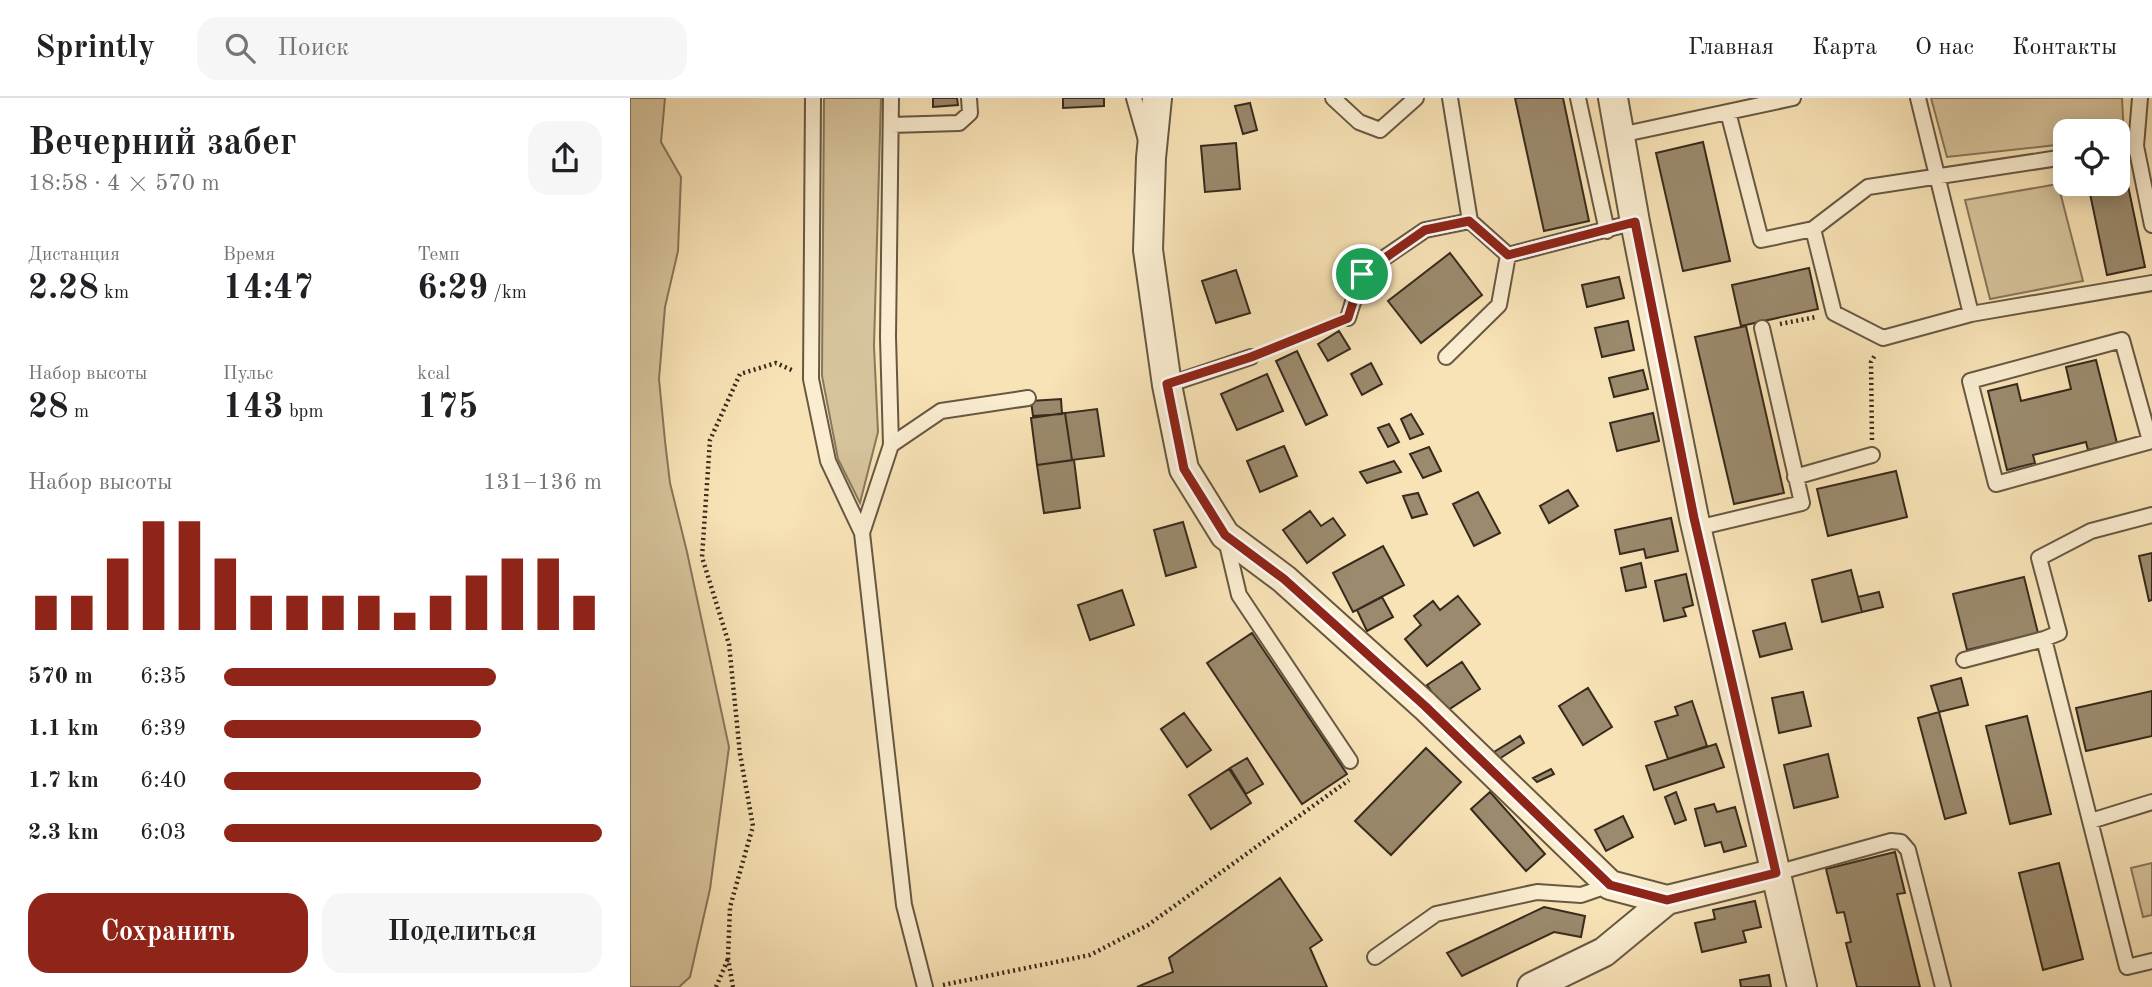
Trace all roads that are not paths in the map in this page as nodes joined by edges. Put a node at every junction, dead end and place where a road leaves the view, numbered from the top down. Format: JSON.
{"nodes":[{"id":1,"x":813,"y":98,"type":"edge"},
{"id":2,"x":891,"y":98,"type":"edge"},
{"id":3,"x":969,"y":98,"type":"edge"},
{"id":4,"x":1134,"y":98,"type":"edge"},
{"id":5,"x":1157,"y":98,"type":"edge"},
{"id":6,"x":1333,"y":98,"type":"edge"},
{"id":7,"x":1416,"y":98,"type":"edge"},
{"id":8,"x":1450,"y":98,"type":"edge"},
{"id":9,"x":1578,"y":98,"type":"edge"},
{"id":10,"x":1613,"y":98,"type":"edge"},
{"id":11,"x":1918,"y":98,"type":"edge"},
{"id":12,"x":2140,"y":98,"type":"edge"},
{"id":13,"x":1785,"y":99,"type":"edge"},
{"id":14,"x":1728,"y":112,"type":"junction"},
{"id":15,"x":891,"y":125,"type":"junction"},
{"id":16,"x":1620,"y":135,"type":"junction"},
{"id":17,"x":2136,"y":146,"type":"junction"},
{"id":18,"x":2130,"y":147,"type":"edge"},
{"id":19,"x":1151,"y":159,"type":"junction"},
{"id":20,"x":2053,"y":159,"type":"edge"},
{"id":21,"x":1937,"y":177,"type":"junction"},
{"id":22,"x":1469,"y":221,"type":"junction"},
{"id":23,"x":1635,"y":222,"type":"junction"},
{"id":24,"x":2152,"y":225,"type":"edge"},
{"id":25,"x":1813,"y":229,"type":"junction"},
{"id":26,"x":1607,"y":231,"type":"junction"},
{"id":27,"x":1508,"y":255,"type":"junction"},
{"id":28,"x":2152,"y":283,"type":"edge"},
{"id":29,"x":1971,"y":314,"type":"junction"},
{"id":30,"x":1348,"y":318,"type":"road end"},
{"id":31,"x":1762,"y":328,"type":"road end"},
{"id":32,"x":1251,"y":357,"type":"road end"},
{"id":33,"x":1446,"y":357,"type":"dead end"},
{"id":34,"x":1167,"y":384,"type":"junction"},
{"id":35,"x":1028,"y":398,"type":"dead end"},
{"id":36,"x":2151,"y":441,"type":"edge"},
{"id":37,"x":891,"y":445,"type":"junction"},
{"id":38,"x":1872,"y":454,"type":"road end"},
{"id":39,"x":1795,"y":477,"type":"junction"},
{"id":40,"x":2152,"y":514,"type":"edge"},
{"id":41,"x":1697,"y":528,"type":"junction"},
{"id":42,"x":862,"y":533,"type":"junction"},
{"id":43,"x":1225,"y":535,"type":"junction"},
{"id":44,"x":2044,"y":639,"type":"junction"},
{"id":45,"x":1964,"y":660,"type":"dead end"},
{"id":46,"x":1350,"y":761,"type":"road end"},
{"id":47,"x":2152,"y":802,"type":"edge"},
{"id":48,"x":2091,"y":821,"type":"junction"},
{"id":49,"x":1776,"y":873,"type":"junction"},
{"id":50,"x":1610,"y":885,"type":"junction"},
{"id":51,"x":1667,"y":900,"type":"junction"},
{"id":52,"x":1375,"y":957,"type":"dead end"},
{"id":53,"x":2152,"y":961,"type":"edge"},
{"id":54,"x":925,"y":987,"type":"edge"},
{"id":55,"x":1532,"y":987,"type":"edge"},
{"id":56,"x":1802,"y":987,"type":"edge"},
{"id":57,"x":1943,"y":987,"type":"edge"}],
"edges":[{"from":1,"to":42,"type":"lane"},
{"from":2,"to":15,"type":"lane"},
{"from":3,"to":15,"type":"lane"},
{"from":4,"to":19,"type":"lane"},
{"from":5,"to":19,"type":"street"},
{"from":6,"to":7,"type":"lane"},
{"from":8,"to":22,"type":"lane"},
{"from":9,"to":26,"type":"lane"},
{"from":10,"to":16,"type":"street"},
{"from":11,"to":21,"type":"lane"},
{"from":12,"to":17,"type":"lane"},
{"from":13,"to":14,"type":"lane"},
{"from":14,"to":16,"type":"lane"},
{"from":14,"to":25,"type":"lane"},
{"from":15,"to":37,"type":"lane"},
{"from":16,"to":23,"type":"street"},
{"from":17,"to":18,"type":"lane"},
{"from":17,"to":24,"type":"lane"},
{"from":19,"to":34,"type":"street"},
{"from":20,"to":21,"type":"lane"},
{"from":21,"to":25,"type":"lane"},
{"from":21,"to":29,"type":"lane"},
{"from":22,"to":27,"type":"lane"},
{"from":22,"to":30,"type":"lane"},
{"from":23,"to":26,"type":"lane"},
{"from":23,"to":41,"type":"street"},
{"from":25,"to":29,"type":"lane"},
{"from":26,"to":27,"type":"lane"},
{"from":27,"to":33,"type":"lane"},
{"from":28,"to":29,"type":"lane"},
{"from":31,"to":39,"type":"lane"},
{"from":32,"to":34,"type":"lane"},
{"from":34,"to":43,"type":"street"},
{"from":35,"to":37,"type":"lane"},
{"from":36,"to":36,"type":"lane"},
{"from":37,"to":42,"type":"lane"},
{"from":38,"to":39,"type":"lane"},
{"from":39,"to":41,"type":"lane"},
{"from":40,"to":44,"type":"lane"},
{"from":41,"to":49,"type":"street"},
{"from":42,"to":54,"type":"lane"},
{"from":43,"to":46,"type":"lane"},
{"from":43,"to":50,"type":"street"},
{"from":44,"to":45,"type":"lane"},
{"from":44,"to":48,"type":"lane"},
{"from":47,"to":48,"type":"lane"},
{"from":48,"to":53,"type":"lane"},
{"from":49,"to":51,"type":"street"},
{"from":49,"to":56,"type":"street"},
{"from":49,"to":57,"type":"lane"},
{"from":50,"to":51,"type":"street"},
{"from":50,"to":52,"type":"lane"},
{"from":51,"to":55,"type":"street"}]}
